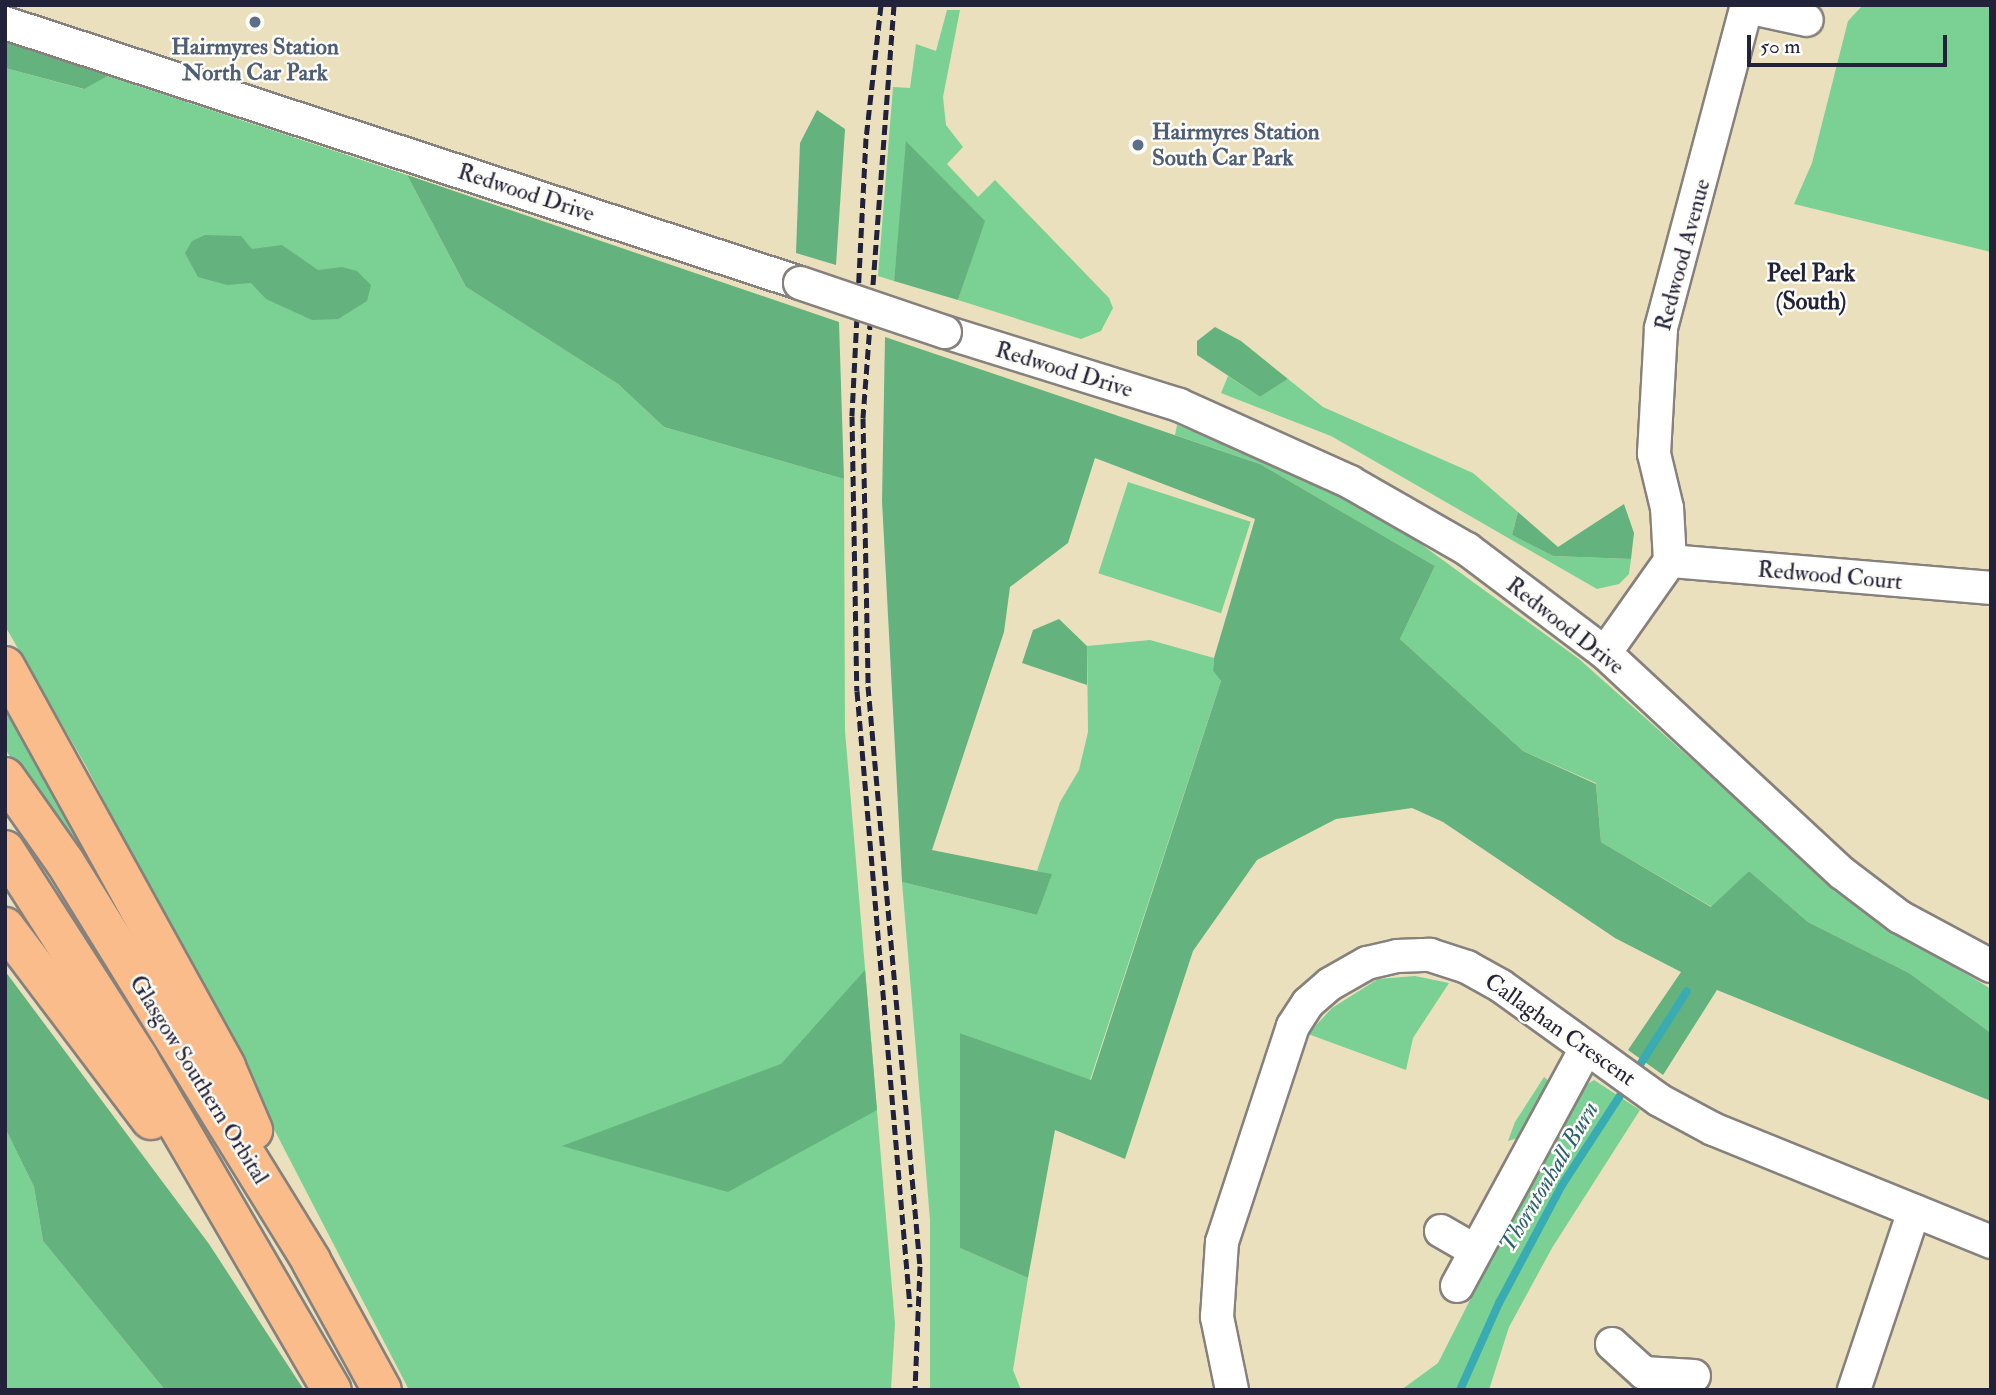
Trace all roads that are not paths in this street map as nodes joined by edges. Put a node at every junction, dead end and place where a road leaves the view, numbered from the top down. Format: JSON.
{"nodes":[{"id":1,"x":1747,"y":6,"type":"edge"},
{"id":2,"x":1807,"y":20,"type":"dead end"},
{"id":3,"x":5,"y":23,"type":"edge"},
{"id":4,"x":1670,"y":561,"type":"junction"},
{"id":5,"x":1991,"y":588,"type":"edge"},
{"id":6,"x":1605,"y":653,"type":"junction"},
{"id":7,"x":5,"y":666,"type":"edge"},
{"id":8,"x":5,"y":777,"type":"edge"},
{"id":9,"x":5,"y":850,"type":"edge"},
{"id":10,"x":5,"y":927,"type":"edge"},
{"id":11,"x":1991,"y":966,"type":"edge"},
{"id":12,"x":1587,"y":1048,"type":"junction"},
{"id":13,"x":1914,"y":1211,"type":"junction"},
{"id":14,"x":1441,"y":1231,"type":"dead end"},
{"id":15,"x":1991,"y":1242,"type":"edge"},
{"id":16,"x":1474,"y":1250,"type":"junction"},
{"id":17,"x":311,"y":1261,"type":"junction"},
{"id":18,"x":265,"y":1273,"type":"junction"},
{"id":19,"x":1457,"y":1286,"type":"dead end"},
{"id":20,"x":1612,"y":1344,"type":"dead end"},
{"id":21,"x":1694,"y":1376,"type":"dead end"},
{"id":22,"x":1641,"y":1382,"type":"edge"},
{"id":23,"x":332,"y":1390,"type":"edge"},
{"id":24,"x":382,"y":1390,"type":"edge"},
{"id":25,"x":1232,"y":1390,"type":"edge"},
{"id":26,"x":1854,"y":1390,"type":"edge"}],
"edges":[{"from":1,"to":2,"type":"street","name":"Redwood Avenue"},
{"from":1,"to":4,"type":"street","name":"Redwood Avenue"},
{"from":3,"to":6,"type":"street","name":"Redwood Drive","bridge":true},
{"from":4,"to":5,"type":"street","name":"Redwood Court"},
{"from":4,"to":6,"type":"street"},
{"from":6,"to":11,"type":"street","name":"Redwood Drive"},
{"from":7,"to":17,"type":"highway"},
{"from":8,"to":17,"type":"highway","name":"Glasgow Southern Orbital"},
{"from":9,"to":18,"type":"highway","name":"Glasgow Southern Orbital"},
{"from":10,"to":18,"type":"highway"},
{"from":12,"to":13,"type":"street","name":"Callaghan Crescent"},
{"from":12,"to":16,"type":"street"},
{"from":12,"to":25,"type":"street","name":"Callaghan Crescent"},
{"from":13,"to":15,"type":"street","name":"Callaghan Crescent"},
{"from":13,"to":26,"type":"street"},
{"from":14,"to":16,"type":"street"},
{"from":16,"to":19,"type":"street"},
{"from":17,"to":24,"type":"highway","name":"Glasgow Southern Orbital"},
{"from":18,"to":23,"type":"highway","name":"Glasgow Southern Orbital"},
{"from":20,"to":22,"type":"street"},
{"from":21,"to":22,"type":"street"}]}
